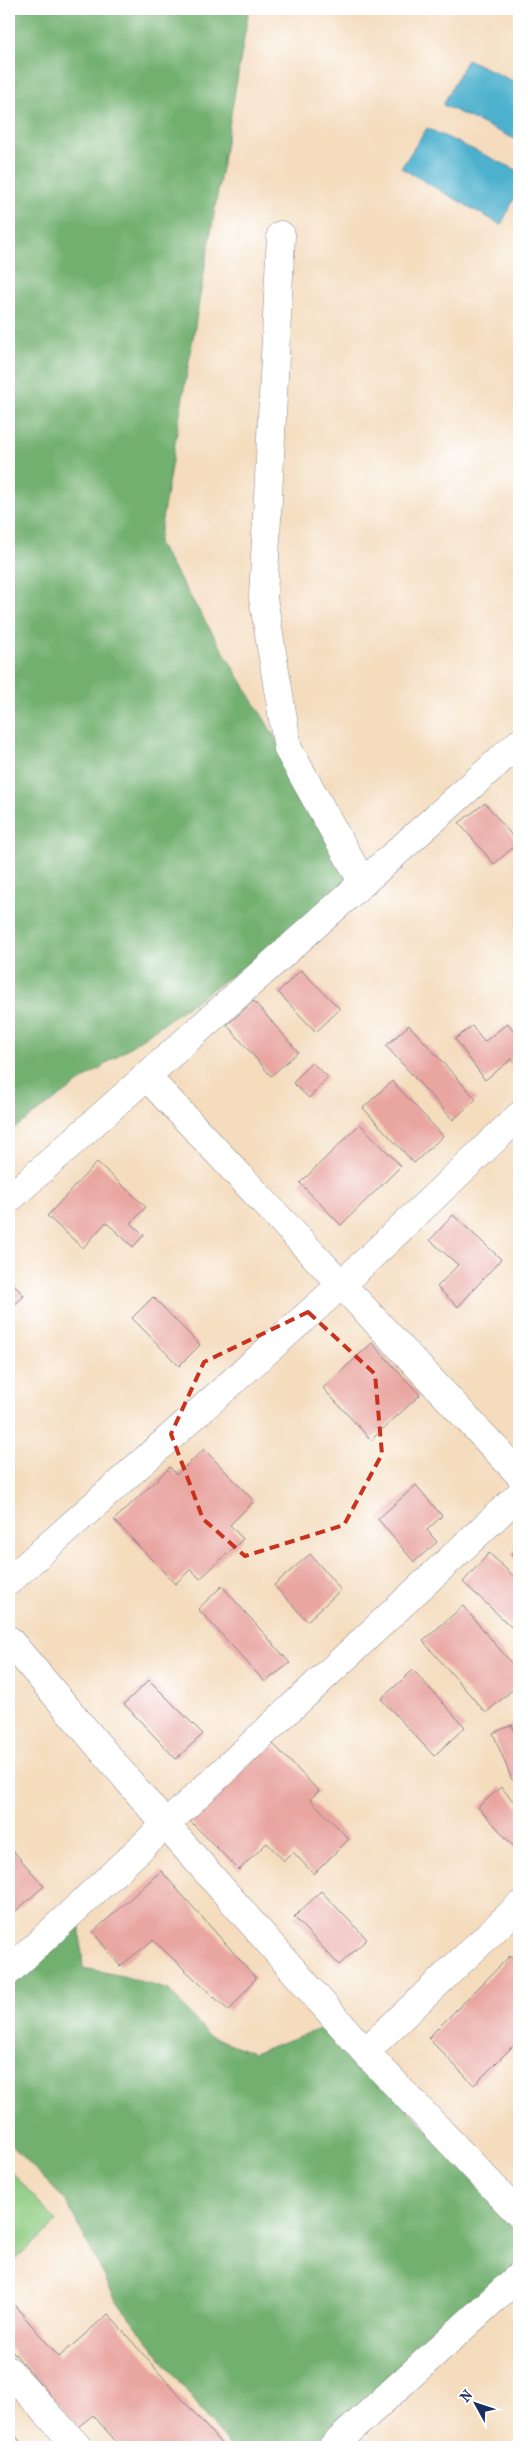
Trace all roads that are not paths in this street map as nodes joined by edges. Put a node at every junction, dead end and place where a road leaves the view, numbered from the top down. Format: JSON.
{"nodes":[{"id":1,"x":281,"y":235,"type":"dead end"},
{"id":2,"x":519,"y":743,"type":"edge"},
{"id":3,"x":363,"y":883,"type":"junction"},
{"id":4,"x":146,"y":1076,"type":"junction"},
{"id":5,"x":519,"y":1116,"type":"edge"},
{"id":6,"x":9,"y":1199,"type":"edge"},
{"id":7,"x":341,"y":1285,"type":"junction"},
{"id":8,"x":519,"y":1474,"type":"edge"},
{"id":9,"x":519,"y":1495,"type":"edge"},
{"id":10,"x":9,"y":1581,"type":"edge"},
{"id":11,"x":9,"y":1640,"type":"edge"},
{"id":12,"x":165,"y":1824,"type":"junction"},
{"id":13,"x":519,"y":1906,"type":"edge"},
{"id":14,"x":9,"y":1971,"type":"edge"},
{"id":15,"x":365,"y":2052,"type":"junction"},
{"id":16,"x":519,"y":2214,"type":"edge"},
{"id":17,"x":519,"y":2276,"type":"edge"},
{"id":18,"x":9,"y":2371,"type":"edge"},
{"id":19,"x":78,"y":2447,"type":"edge"},
{"id":20,"x":332,"y":2447,"type":"edge"}],
"edges":[{"from":1,"to":3,"type":"street"},
{"from":2,"to":3,"type":"street"},
{"from":3,"to":4,"type":"street"},
{"from":4,"to":6,"type":"street"},
{"from":4,"to":7,"type":"street"},
{"from":5,"to":7,"type":"street"},
{"from":7,"to":8,"type":"street"},
{"from":7,"to":10,"type":"street"},
{"from":9,"to":12,"type":"street"},
{"from":11,"to":12,"type":"street"},
{"from":12,"to":14,"type":"street"},
{"from":12,"to":15,"type":"street"},
{"from":13,"to":15,"type":"street"},
{"from":15,"to":16,"type":"street"},
{"from":17,"to":20,"type":"street"},
{"from":18,"to":19,"type":"street"}]}
